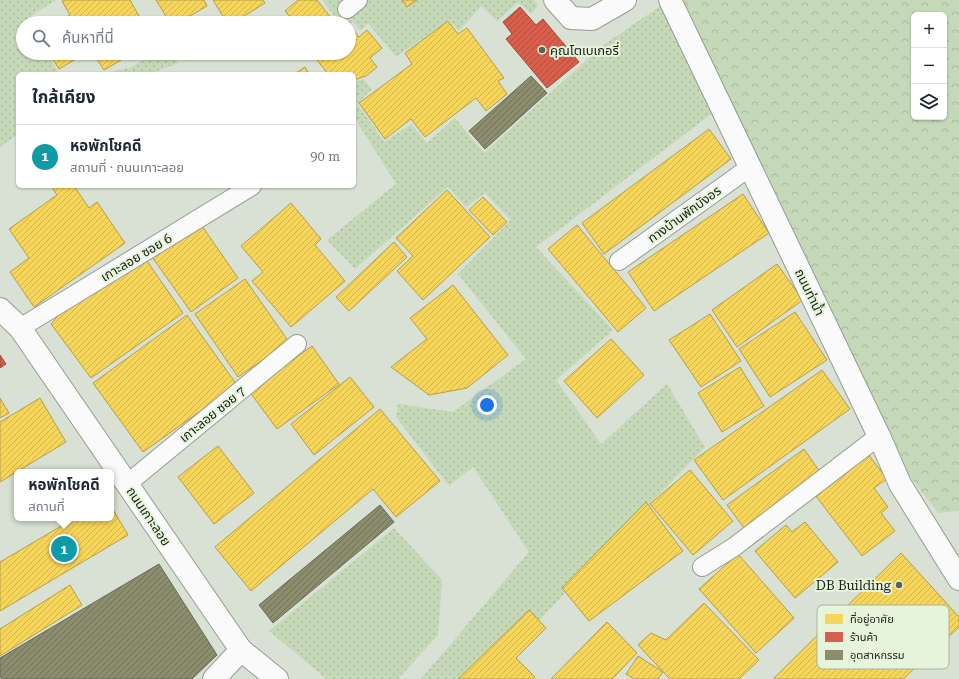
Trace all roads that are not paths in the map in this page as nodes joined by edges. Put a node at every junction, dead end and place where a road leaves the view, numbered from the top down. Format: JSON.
{"nodes":[{"id":1,"x":555,"y":0,"type":"edge"},
{"id":2,"x":625,"y":0,"type":"edge"},
{"id":3,"x":670,"y":0,"type":"edge"},
{"id":4,"x":750,"y":167,"type":"junction"},
{"id":5,"x":249,"y":188,"type":"edge"},
{"id":6,"x":618,"y":261,"type":"dead end"},
{"id":7,"x":0,"y":309,"type":"edge"},
{"id":8,"x":20,"y":328,"type":"junction"},
{"id":9,"x":297,"y":344,"type":"dead end"},
{"id":10,"x":879,"y":436,"type":"junction"},
{"id":11,"x":127,"y":484,"type":"junction"},
{"id":12,"x":702,"y":567,"type":"dead end"},
{"id":13,"x":959,"y":579,"type":"edge"},
{"id":14,"x":241,"y":650,"type":"junction"},
{"id":15,"x":214,"y":679,"type":"edge"},
{"id":16,"x":277,"y":679,"type":"edge"}],
"edges":[{"from":1,"to":2,"type":"street"},
{"from":3,"to":4,"type":"street","name":"ถนนท่าน้ำ"},
{"from":4,"to":6,"type":"lane","name":"ทางบ้านพักบังอร"},
{"from":4,"to":10,"type":"street","name":"ถนนท่าน้ำ"},
{"from":5,"to":8,"type":"lane","name":"เกาะลอย ซอย 6"},
{"from":7,"to":8,"type":"street","name":"ถนนเกาะลอย"},
{"from":8,"to":11,"type":"street","name":"ถนนเกาะลอย"},
{"from":9,"to":11,"type":"lane","name":"เกาะลอย ซอย 7"},
{"from":10,"to":12,"type":"lane"},
{"from":10,"to":13,"type":"street","name":"ถนนท่าน้ำ"},
{"from":11,"to":14,"type":"street","name":"ถนนเกาะลอย"},
{"from":14,"to":15,"type":"street"},
{"from":14,"to":16,"type":"street","name":"ถนนเกาะลอย"}]}
